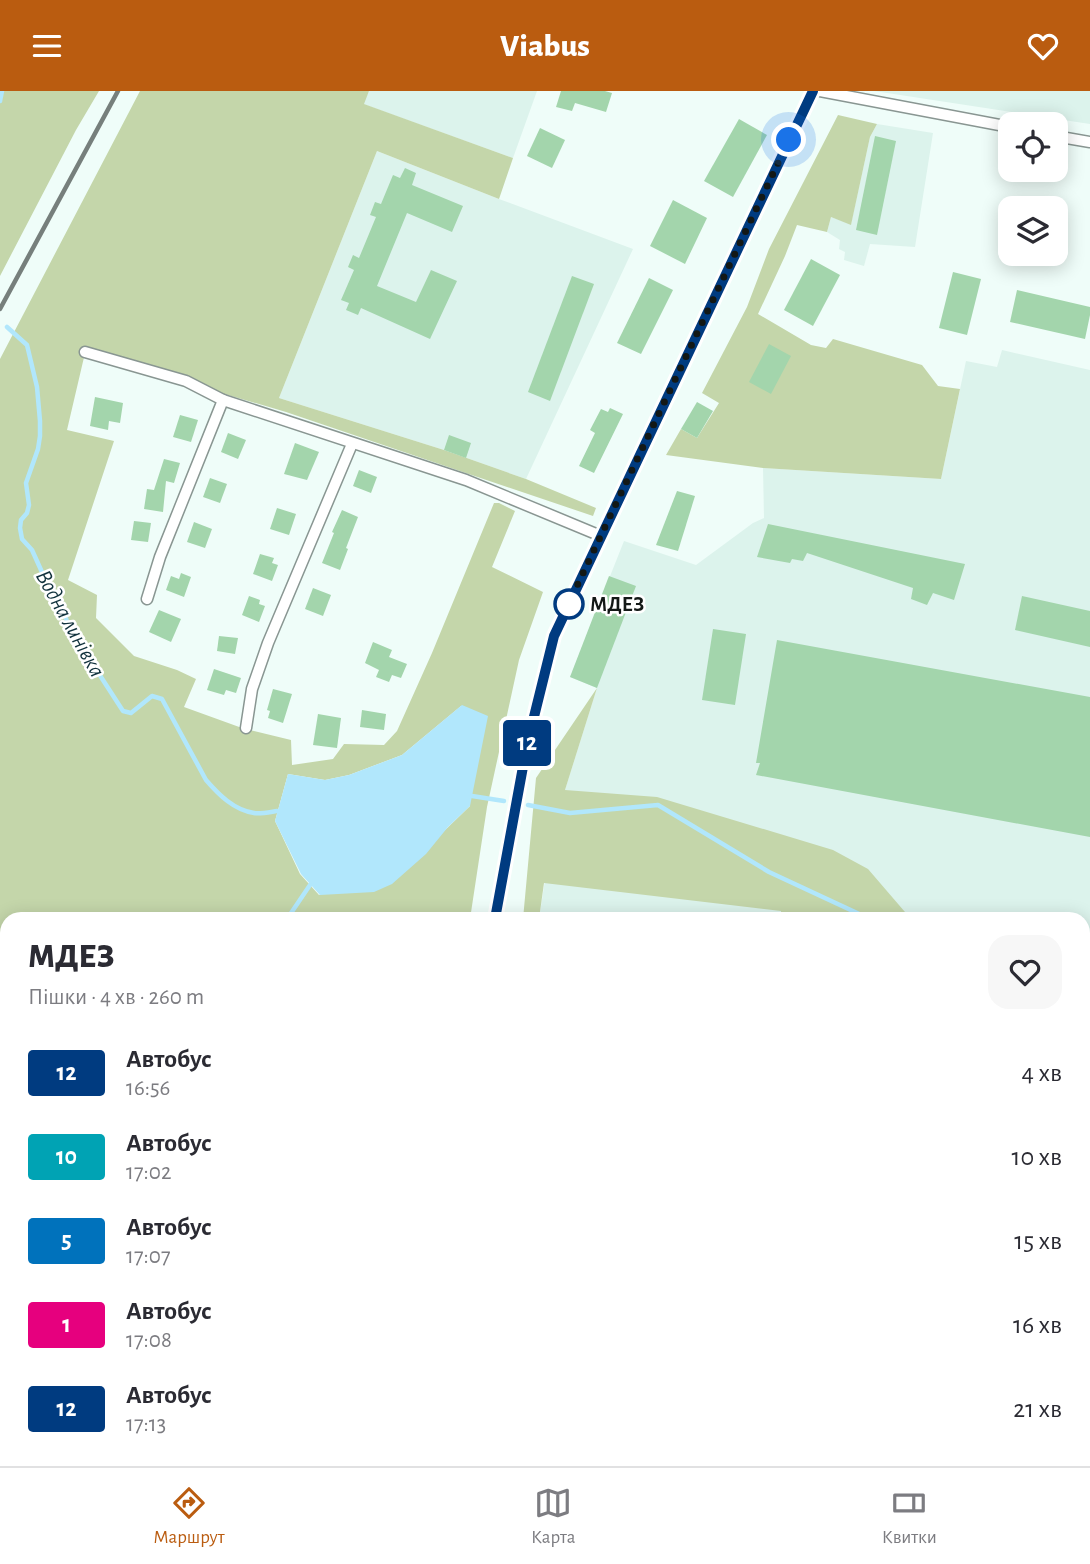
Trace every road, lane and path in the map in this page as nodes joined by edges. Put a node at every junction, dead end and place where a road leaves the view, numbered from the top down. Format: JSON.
{"nodes":[{"id":1,"x":813,"y":91,"type":"edge"},
{"id":2,"x":820,"y":91,"type":"edge"},
{"id":3,"x":998,"y":125,"type":"edge"},
{"id":4,"x":1068,"y":138,"type":"edge"},
{"id":5,"x":1090,"y":142,"type":"edge"},
{"id":6,"x":85,"y":352,"type":"dead end"},
{"id":7,"x":223,"y":400,"type":"junction"},
{"id":8,"x":352,"y":444,"type":"junction"},
{"id":9,"x":601,"y":536,"type":"junction"},
{"id":10,"x":147,"y":599,"type":"dead end"},
{"id":11,"x":246,"y":728,"type":"dead end"},
{"id":12,"x":496,"y":912,"type":"edge"}],
"edges":[{"from":1,"to":9,"type":"street"},
{"from":2,"to":3,"type":"street"},
{"from":4,"to":5,"type":"street"},
{"from":6,"to":7,"type":"street"},
{"from":7,"to":8,"type":"street"},
{"from":7,"to":10,"type":"street"},
{"from":8,"to":9,"type":"street"},
{"from":8,"to":11,"type":"street"},
{"from":9,"to":12,"type":"street"}]}
